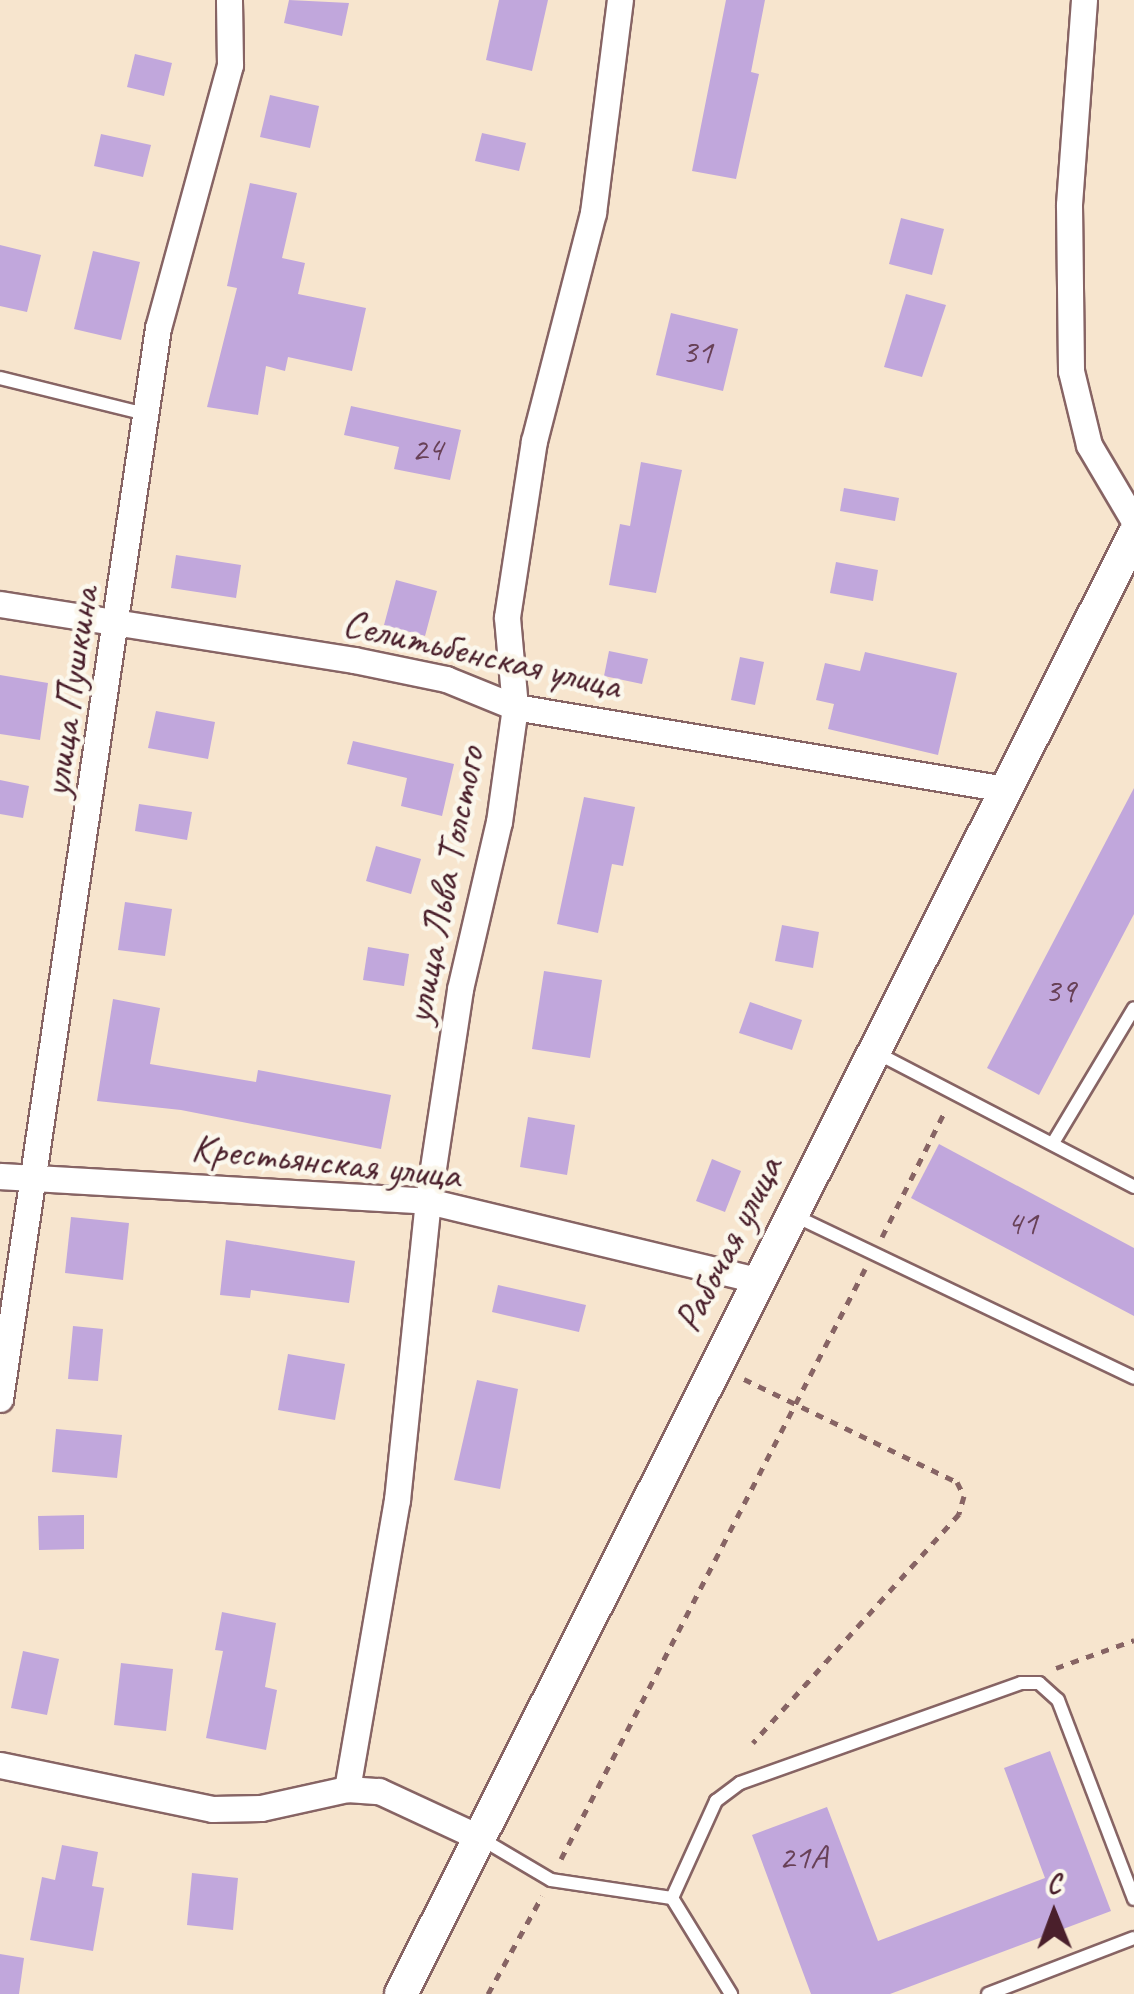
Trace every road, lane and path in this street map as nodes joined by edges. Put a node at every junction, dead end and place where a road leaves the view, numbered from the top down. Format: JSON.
{"nodes":[{"id":1,"x":228,"y":0,"type":"edge"},
{"id":2,"x":620,"y":0,"type":"edge"},
{"id":3,"x":1084,"y":0,"type":"edge"},
{"id":4,"x":0,"y":378,"type":"edge"},
{"id":5,"x":145,"y":414,"type":"junction"},
{"id":6,"x":1134,"y":521,"type":"edge"},
{"id":7,"x":1130,"y":552,"type":"edge"},
{"id":8,"x":0,"y":604,"type":"edge"},
{"id":9,"x":118,"y":628,"type":"junction"},
{"id":10,"x":515,"y":707,"type":"junction"},
{"id":11,"x":1007,"y":788,"type":"junction"},
{"id":12,"x":1134,"y":1008,"type":"edge"},
{"id":13,"x":875,"y":1052,"type":"junction"},
{"id":14,"x":954,"y":1092,"type":"junction"},
{"id":15,"x":1054,"y":1143,"type":"junction"},
{"id":16,"x":0,"y":1176,"type":"edge"},
{"id":17,"x":34,"y":1178,"type":"junction"},
{"id":18,"x":1134,"y":1187,"type":"edge"},
{"id":19,"x":428,"y":1201,"type":"junction"},
{"id":20,"x":790,"y":1214,"type":"junction"},
{"id":21,"x":875,"y":1250,"type":"junction"},
{"id":22,"x":757,"y":1280,"type":"junction"},
{"id":23,"x":714,"y":1364,"type":"junction"},
{"id":24,"x":1134,"y":1378,"type":"edge"},
{"id":25,"x":0,"y":1399,"type":"edge"},
{"id":26,"x":796,"y":1403,"type":"junction"},
{"id":27,"x":1134,"y":1640,"type":"edge"},
{"id":28,"x":1038,"y":1684,"type":"junction"},
{"id":29,"x":753,"y":1743,"type":"dead end"},
{"id":30,"x":0,"y":1765,"type":"edge"},
{"id":31,"x":347,"y":1789,"type":"junction"},
{"id":32,"x":478,"y":1837,"type":"junction"},
{"id":33,"x":551,"y":1880,"type":"junction"},
{"id":34,"x":672,"y":1898,"type":"junction"},
{"id":35,"x":1134,"y":1899,"type":"edge"},
{"id":36,"x":1134,"y":1938,"type":"edge"},
{"id":37,"x":401,"y":1994,"type":"edge"},
{"id":38,"x":488,"y":1994,"type":"edge"},
{"id":39,"x":731,"y":1994,"type":"edge"},
{"id":40,"x":988,"y":1994,"type":"edge"}],
"edges":[{"from":1,"to":5,"type":"street","name":"улица Пушкина"},
{"from":2,"to":10,"type":"street","name":"улица Льва Толстого"},
{"from":3,"to":6,"type":"street"},
{"from":4,"to":5,"type":"lane"},
{"from":5,"to":9,"type":"street","name":"улица Пушкина"},
{"from":7,"to":11,"type":"street","name":"Рабочая улица"},
{"from":8,"to":9,"type":"street","name":"Селитьбенская улица"},
{"from":9,"to":10,"type":"street","name":"Селитьбенская улица"},
{"from":9,"to":17,"type":"street","name":"улица Пушкина"},
{"from":10,"to":11,"type":"street","name":"Селитьбенская улица"},
{"from":10,"to":19,"type":"street","name":"улица Льва Толстого"},
{"from":11,"to":13,"type":"street","name":"Рабочая улица"},
{"from":12,"to":15,"type":"lane"},
{"from":13,"to":14,"type":"lane"},
{"from":13,"to":20,"type":"street","name":"Рабочая улица"},
{"from":14,"to":15,"type":"lane"},
{"from":14,"to":21,"type":"path"},
{"from":15,"to":18,"type":"lane"},
{"from":16,"to":17,"type":"street","name":"Крестьянская улица"},
{"from":17,"to":19,"type":"street","name":"Крестьянская улица"},
{"from":17,"to":25,"type":"street","name":"улица Пушкина"},
{"from":19,"to":22,"type":"street","name":"Крестьянская улица"},
{"from":19,"to":31,"type":"street","name":"улица Льва Толстого"},
{"from":20,"to":21,"type":"lane"},
{"from":20,"to":22,"type":"street","name":"Рабочая улица"},
{"from":21,"to":24,"type":"lane"},
{"from":21,"to":26,"type":"path"},
{"from":22,"to":23,"type":"street","name":"Рабочая улица"},
{"from":23,"to":26,"type":"path"},
{"from":23,"to":32,"type":"street","name":"Рабочая улица"},
{"from":26,"to":29,"type":"path"},
{"from":26,"to":33,"type":"path"},
{"from":27,"to":28,"type":"path"},
{"from":28,"to":34,"type":"lane"},
{"from":28,"to":35,"type":"lane"},
{"from":30,"to":31,"type":"street"},
{"from":31,"to":32,"type":"street"},
{"from":32,"to":33,"type":"lane"},
{"from":32,"to":37,"type":"street","name":"Рабочая улица"},
{"from":33,"to":34,"type":"lane"},
{"from":33,"to":38,"type":"path"},
{"from":34,"to":39,"type":"lane"},
{"from":36,"to":40,"type":"lane"}]}
